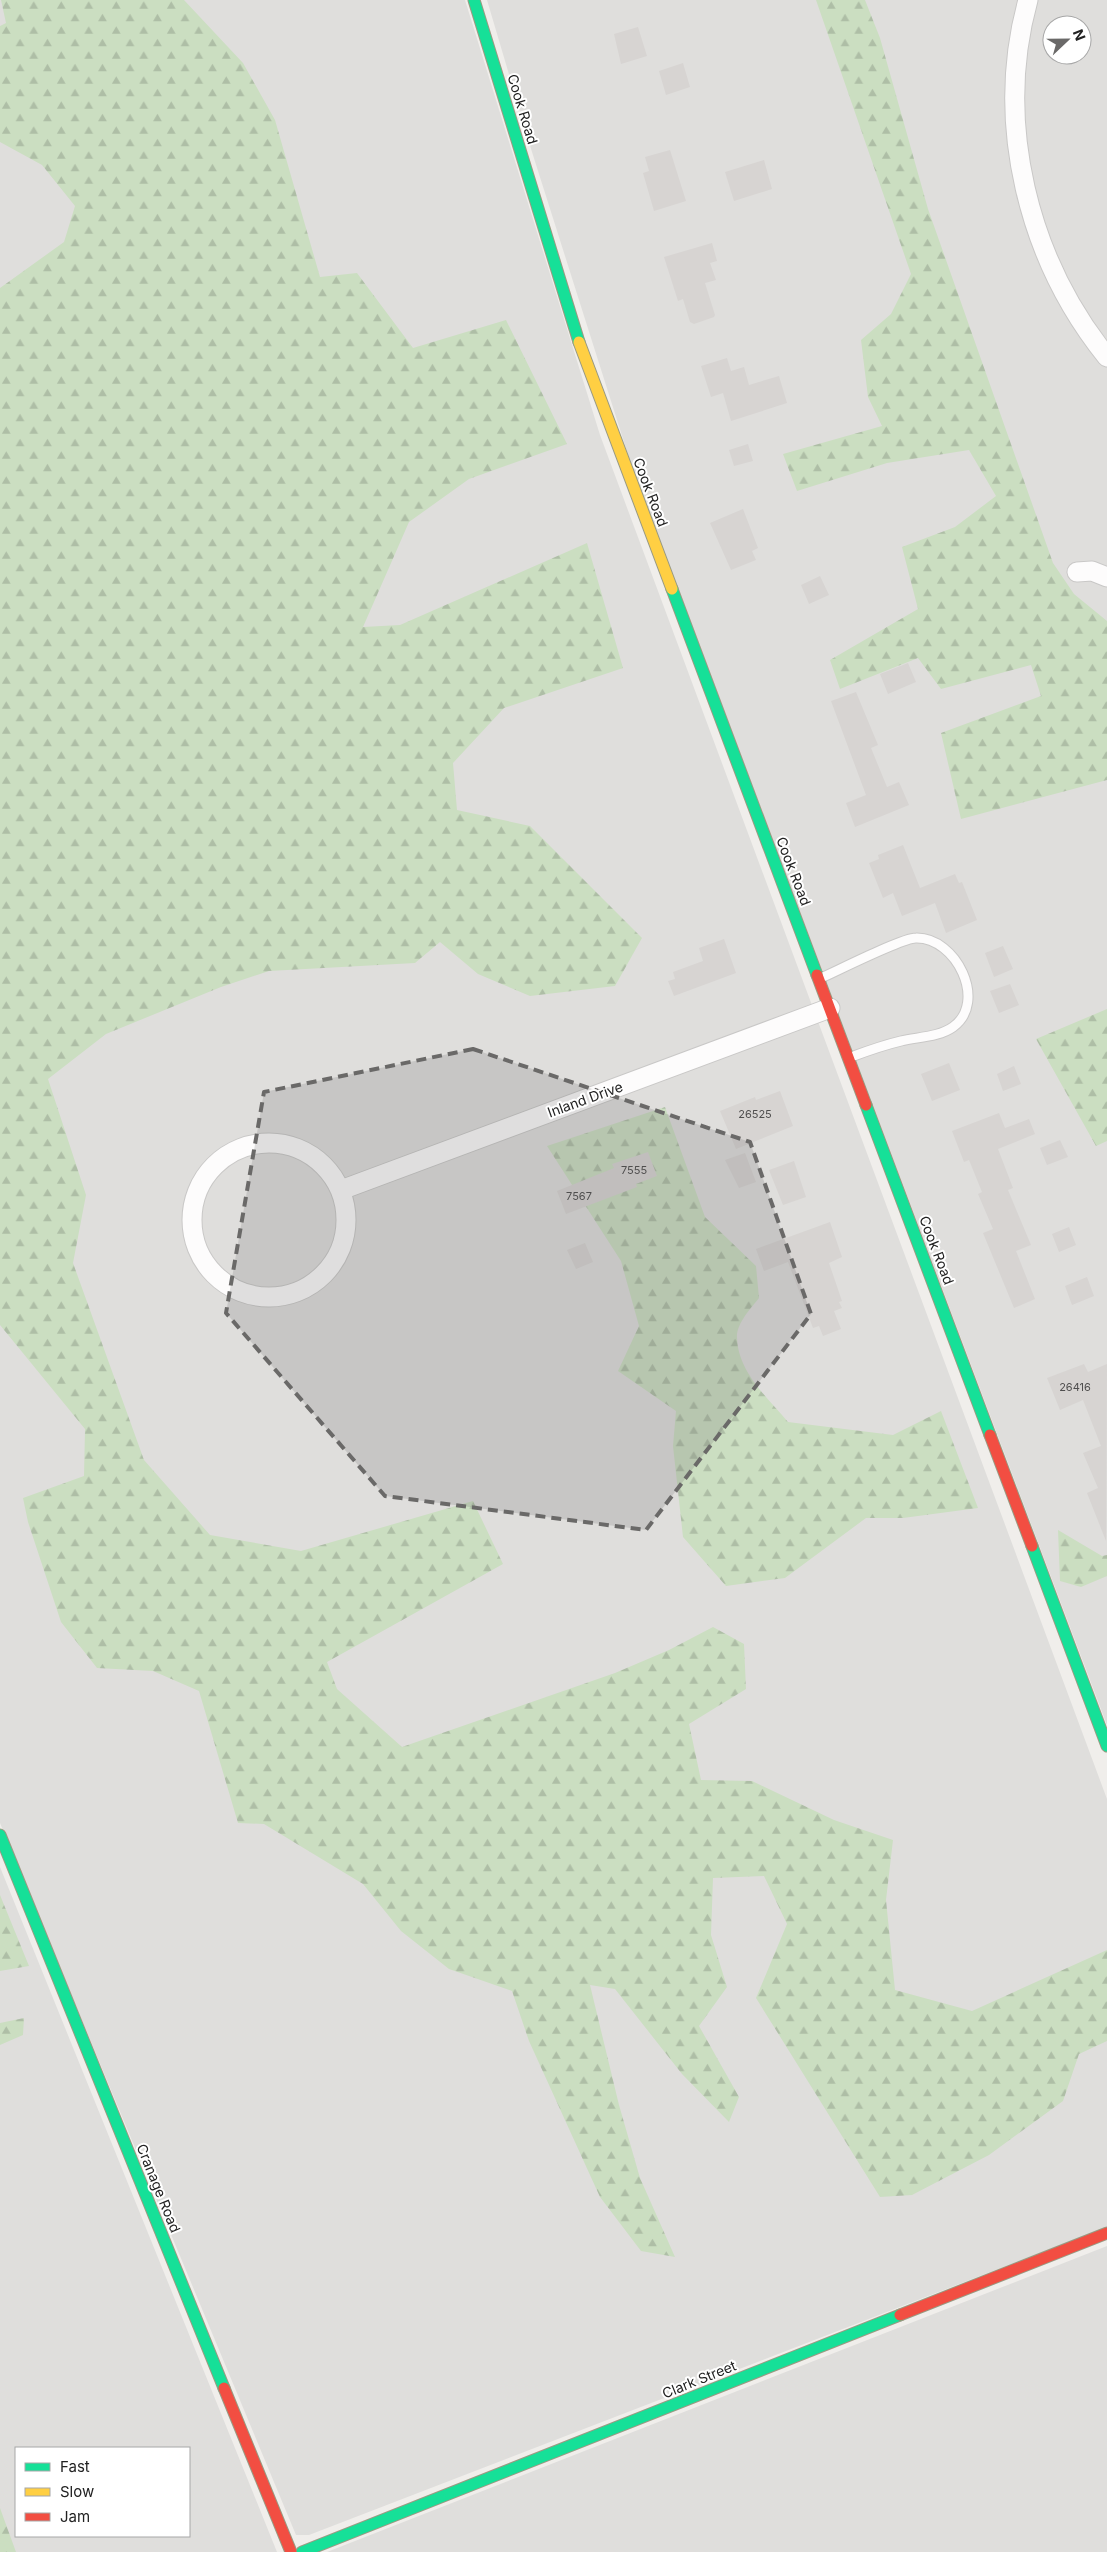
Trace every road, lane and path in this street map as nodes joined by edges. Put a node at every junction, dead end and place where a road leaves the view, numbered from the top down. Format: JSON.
{"nodes":[{"id":1,"x":474,"y":0,"type":"edge"},
{"id":2,"x":1028,"y":0,"type":"edge"},
{"id":3,"x":1107,"y":357,"type":"edge"},
{"id":4,"x":1077,"y":572,"type":"dead end"},
{"id":5,"x":1107,"y":577,"type":"edge"},
{"id":6,"x":819,"y":979,"type":"junction"},
{"id":7,"x":830,"y":1008,"type":"junction"},
{"id":8,"x":849,"y":1058,"type":"junction"},
{"id":9,"x":341,"y":1190,"type":"junction"},
{"id":10,"x":1107,"y":1746,"type":"edge"},
{"id":11,"x":0,"y":1835,"type":"edge"},
{"id":12,"x":1107,"y":2233,"type":"edge"},
{"id":13,"x":291,"y":2552,"type":"edge"},
{"id":14,"x":302,"y":2552,"type":"edge"}],
"edges":[{"from":1,"to":6,"type":"street","name":"Cook Road"},
{"from":2,"to":3,"type":"street"},
{"from":4,"to":5,"type":"street"},
{"from":6,"to":7,"type":"street","name":"Cook Road"},
{"from":6,"to":8,"type":"lane"},
{"from":7,"to":8,"type":"street","name":"Cook Road"},
{"from":7,"to":9,"type":"street","name":"Inland Drive"},
{"from":8,"to":10,"type":"street","name":"Cook Road"},
{"from":9,"to":9,"type":"street"},
{"from":11,"to":13,"type":"street","name":"Cranage Road"},
{"from":12,"to":14,"type":"street","name":"Clark Street"}]}
